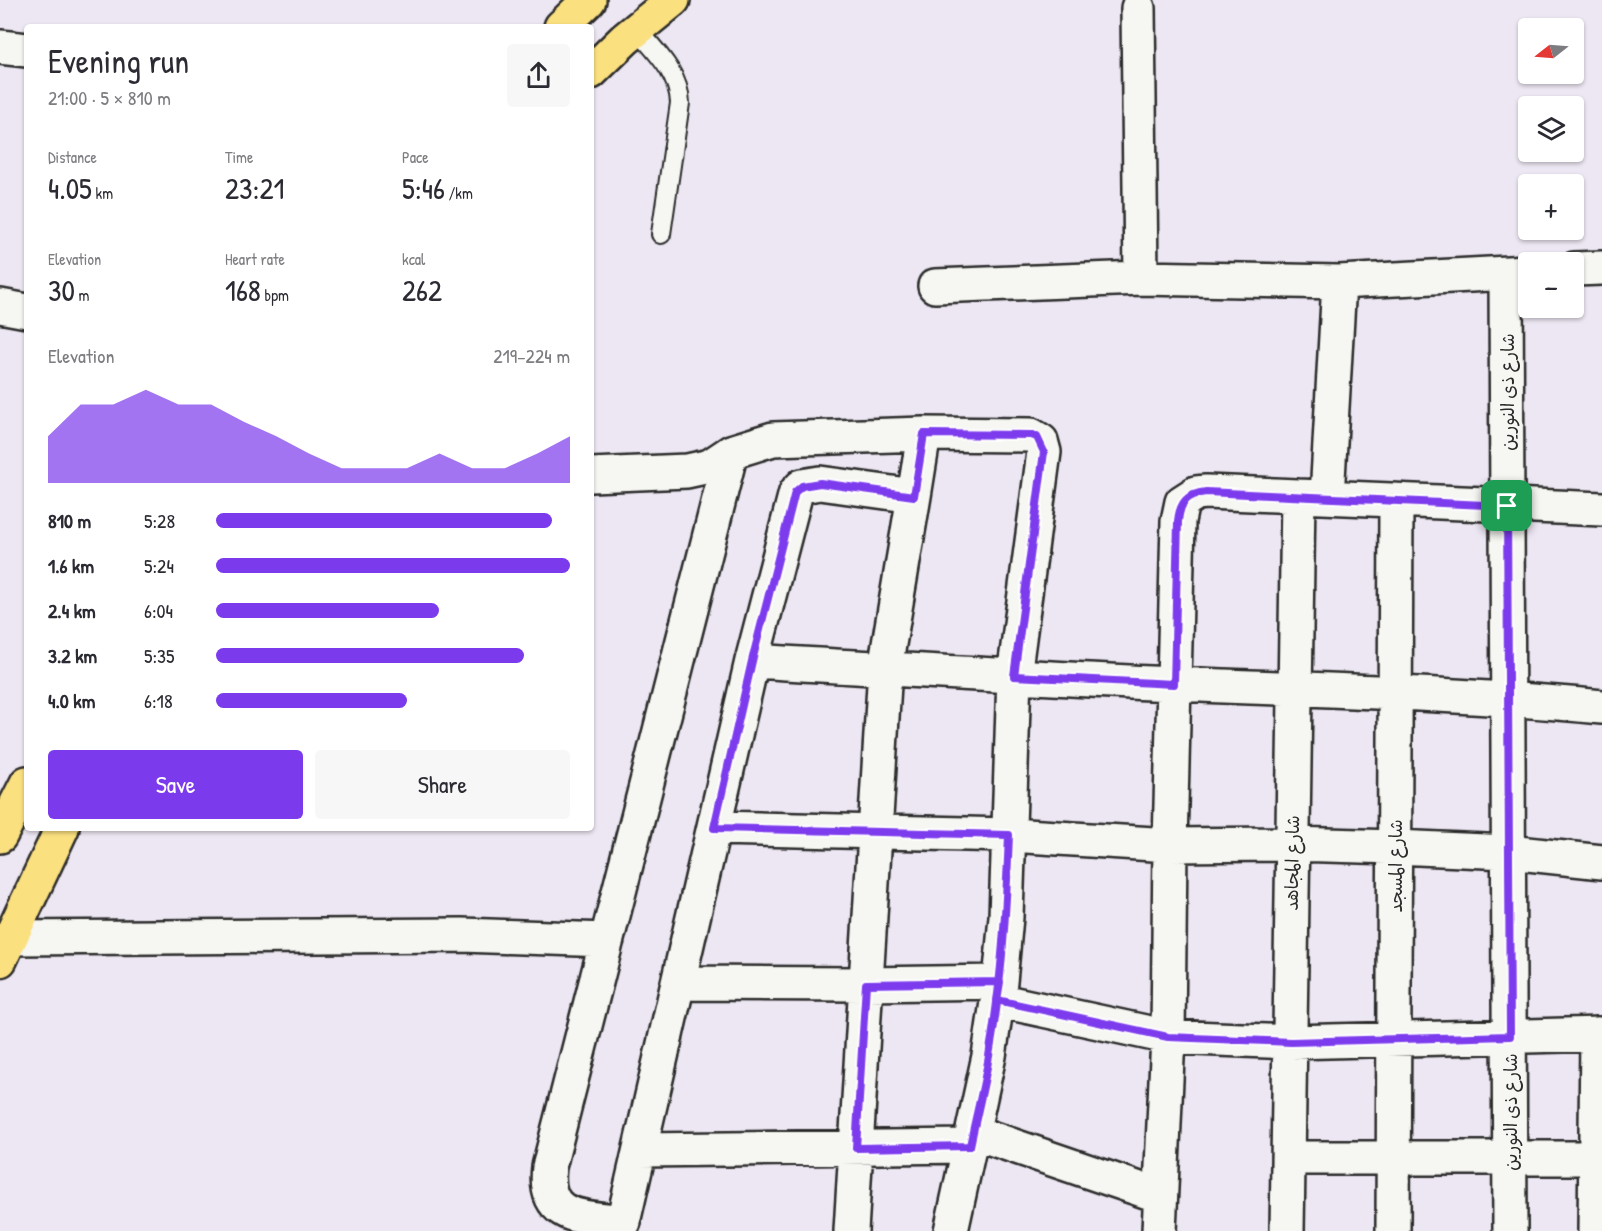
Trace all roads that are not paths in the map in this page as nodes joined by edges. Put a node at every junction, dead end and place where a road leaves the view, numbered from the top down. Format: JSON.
{"nodes":[{"id":1,"x":589,"y":0,"type":"edge"},
{"id":2,"x":673,"y":0,"type":"edge"},
{"id":3,"x":1138,"y":8,"type":"dead end"},
{"id":4,"x":564,"y":24,"type":"edge"},
{"id":5,"x":637,"y":29,"type":"junction"},
{"id":6,"x":0,"y":47,"type":"edge"},
{"id":7,"x":24,"y":50,"type":"edge"},
{"id":8,"x":594,"y":69,"type":"edge"},
{"id":9,"x":661,"y":234,"type":"dead end"},
{"id":10,"x":1602,"y":268,"type":"edge"},
{"id":11,"x":1584,"y":269,"type":"edge"},
{"id":12,"x":1517,"y":273,"type":"edge"},
{"id":13,"x":1141,"y":278,"type":"junction"},
{"id":14,"x":1339,"y":282,"type":"junction"},
{"id":15,"x":934,"y":286,"type":"dead end"},
{"id":16,"x":0,"y":306,"type":"edge"},
{"id":17,"x":24,"y":310,"type":"edge"},
{"id":18,"x":924,"y":434,"type":"junction"},
{"id":19,"x":731,"y":452,"type":"junction"},
{"id":20,"x":594,"y":475,"type":"edge"},
{"id":21,"x":914,"y":496,"type":"junction"},
{"id":22,"x":1312,"y":496,"type":"junction"},
{"id":23,"x":1396,"y":501,"type":"junction"},
{"id":24,"x":1507,"y":506,"type":"junction"},
{"id":25,"x":1602,"y":509,"type":"edge"},
{"id":26,"x":752,"y":661,"type":"junction"},
{"id":27,"x":885,"y":668,"type":"junction"},
{"id":28,"x":1014,"y":676,"type":"junction"},
{"id":29,"x":1174,"y":684,"type":"junction"},
{"id":30,"x":1295,"y":689,"type":"junction"},
{"id":31,"x":1395,"y":693,"type":"junction"},
{"id":32,"x":1508,"y":698,"type":"junction"},
{"id":33,"x":1602,"y":707,"type":"edge"},
{"id":34,"x":24,"y":789,"type":"edge"},
{"id":35,"x":714,"y":828,"type":"junction"},
{"id":36,"x":61,"y":831,"type":"edge"},
{"id":37,"x":875,"y":831,"type":"junction"},
{"id":38,"x":1009,"y":835,"type":"junction"},
{"id":39,"x":0,"y":836,"type":"edge"},
{"id":40,"x":1293,"y":844,"type":"junction"},
{"id":41,"x":1170,"y":845,"type":"junction"},
{"id":42,"x":1395,"y":847,"type":"junction"},
{"id":43,"x":1508,"y":852,"type":"junction"},
{"id":44,"x":1602,"y":862,"type":"edge"},
{"id":45,"x":607,"y":940,"type":"junction"},
{"id":46,"x":5,"y":949,"type":"edge"},
{"id":47,"x":678,"y":983,"type":"junction"},
{"id":48,"x":866,"y":984,"type":"junction"},
{"id":49,"x":998,"y":991,"type":"junction"},
{"id":50,"x":1599,"y":1034,"type":"edge"},
{"id":51,"x":1510,"y":1036,"type":"junction"},
{"id":52,"x":1168,"y":1037,"type":"junction"},
{"id":53,"x":1395,"y":1039,"type":"junction"},
{"id":54,"x":1291,"y":1042,"type":"junction"},
{"id":55,"x":971,"y":1139,"type":"junction"},
{"id":56,"x":856,"y":1148,"type":"junction"},
{"id":57,"x":640,"y":1150,"type":"junction"},
{"id":58,"x":1288,"y":1158,"type":"junction"},
{"id":59,"x":1393,"y":1158,"type":"junction"},
{"id":60,"x":1510,"y":1158,"type":"junction"},
{"id":61,"x":1596,"y":1158,"type":"junction"},
{"id":62,"x":1160,"y":1196,"type":"junction"},
{"id":63,"x":623,"y":1226,"type":"edge"},
{"id":64,"x":851,"y":1231,"type":"edge"},
{"id":65,"x":951,"y":1231,"type":"edge"},
{"id":66,"x":1159,"y":1231,"type":"edge"},
{"id":67,"x":1287,"y":1231,"type":"edge"},
{"id":68,"x":1393,"y":1231,"type":"edge"},
{"id":69,"x":1510,"y":1231,"type":"edge"},
{"id":70,"x":1595,"y":1231,"type":"edge"}],
"edges":[{"from":1,"to":4,"type":"highway"},
{"from":2,"to":5,"type":"highway"},
{"from":3,"to":13,"type":"street"},
{"from":5,"to":8,"type":"highway"},
{"from":5,"to":9,"type":"lane"},
{"from":6,"to":7,"type":"street"},
{"from":10,"to":11,"type":"street"},
{"from":12,"to":14,"type":"street"},
{"from":12,"to":24,"type":"street","name":"شارع ذى النورين"},
{"from":13,"to":14,"type":"street"},
{"from":13,"to":15,"type":"street"},
{"from":14,"to":22,"type":"street","name":"شارع المجاهد"},
{"from":16,"to":17,"type":"street"},
{"from":18,"to":19,"type":"street"},
{"from":18,"to":21,"type":"street"},
{"from":18,"to":28,"type":"street"},
{"from":19,"to":20,"type":"street"},
{"from":19,"to":45,"type":"street"},
{"from":21,"to":26,"type":"street"},
{"from":21,"to":27,"type":"street"},
{"from":22,"to":23,"type":"street"},
{"from":22,"to":29,"type":"street"},
{"from":22,"to":30,"type":"street","name":"شارع المجاهد"},
{"from":23,"to":24,"type":"street"},
{"from":23,"to":31,"type":"street","name":"شارع المسجد"},
{"from":24,"to":25,"type":"street"},
{"from":24,"to":32,"type":"street","name":"شارع ذى النورين"},
{"from":26,"to":27,"type":"street"},
{"from":26,"to":35,"type":"street"},
{"from":27,"to":28,"type":"street"},
{"from":27,"to":37,"type":"street"},
{"from":28,"to":29,"type":"street"},
{"from":28,"to":38,"type":"street"},
{"from":29,"to":30,"type":"street"},
{"from":29,"to":41,"type":"street"},
{"from":30,"to":31,"type":"street"},
{"from":30,"to":40,"type":"street","name":"شارع المجاهد"},
{"from":31,"to":32,"type":"street"},
{"from":31,"to":42,"type":"street","name":"شارع المسجد"},
{"from":32,"to":33,"type":"street"},
{"from":32,"to":43,"type":"street","name":"شارع ذى النورين"},
{"from":34,"to":39,"type":"highway"},
{"from":35,"to":37,"type":"street"},
{"from":35,"to":47,"type":"street"},
{"from":36,"to":46,"type":"highway"},
{"from":37,"to":38,"type":"street"},
{"from":37,"to":48,"type":"street"},
{"from":38,"to":41,"type":"street"},
{"from":38,"to":49,"type":"street"},
{"from":40,"to":41,"type":"street"},
{"from":40,"to":42,"type":"street"},
{"from":40,"to":54,"type":"street","name":"شارع المجاهد"},
{"from":41,"to":52,"type":"street"},
{"from":42,"to":43,"type":"street"},
{"from":42,"to":53,"type":"street","name":"شارع المسجد"},
{"from":43,"to":44,"type":"street"},
{"from":43,"to":51,"type":"street","name":"شارع ذى النورين"},
{"from":45,"to":46,"type":"street"},
{"from":45,"to":63,"type":"street"},
{"from":47,"to":48,"type":"street"},
{"from":47,"to":57,"type":"street"},
{"from":48,"to":49,"type":"street"},
{"from":48,"to":56,"type":"street"},
{"from":49,"to":52,"type":"street"},
{"from":49,"to":55,"type":"street"},
{"from":50,"to":51,"type":"street"},
{"from":50,"to":61,"type":"street"},
{"from":51,"to":53,"type":"street"},
{"from":51,"to":60,"type":"street","name":"شارع ذى النورين"},
{"from":52,"to":54,"type":"street"},
{"from":52,"to":62,"type":"street"},
{"from":53,"to":54,"type":"street"},
{"from":53,"to":59,"type":"street","name":"شارع المسجد"},
{"from":54,"to":58,"type":"street","name":"شارع المجاهد"},
{"from":55,"to":56,"type":"street"},
{"from":55,"to":62,"type":"street"},
{"from":55,"to":65,"type":"street"},
{"from":56,"to":57,"type":"street"},
{"from":56,"to":64,"type":"street"},
{"from":57,"to":63,"type":"street"},
{"from":58,"to":59,"type":"street"},
{"from":58,"to":67,"type":"street","name":"شارع المجاهد"},
{"from":59,"to":60,"type":"street"},
{"from":59,"to":68,"type":"street","name":"شارع المسجد"},
{"from":60,"to":61,"type":"street"},
{"from":60,"to":69,"type":"street","name":"شارع ذى النورين"},
{"from":61,"to":70,"type":"street"},
{"from":62,"to":66,"type":"street"}]}
